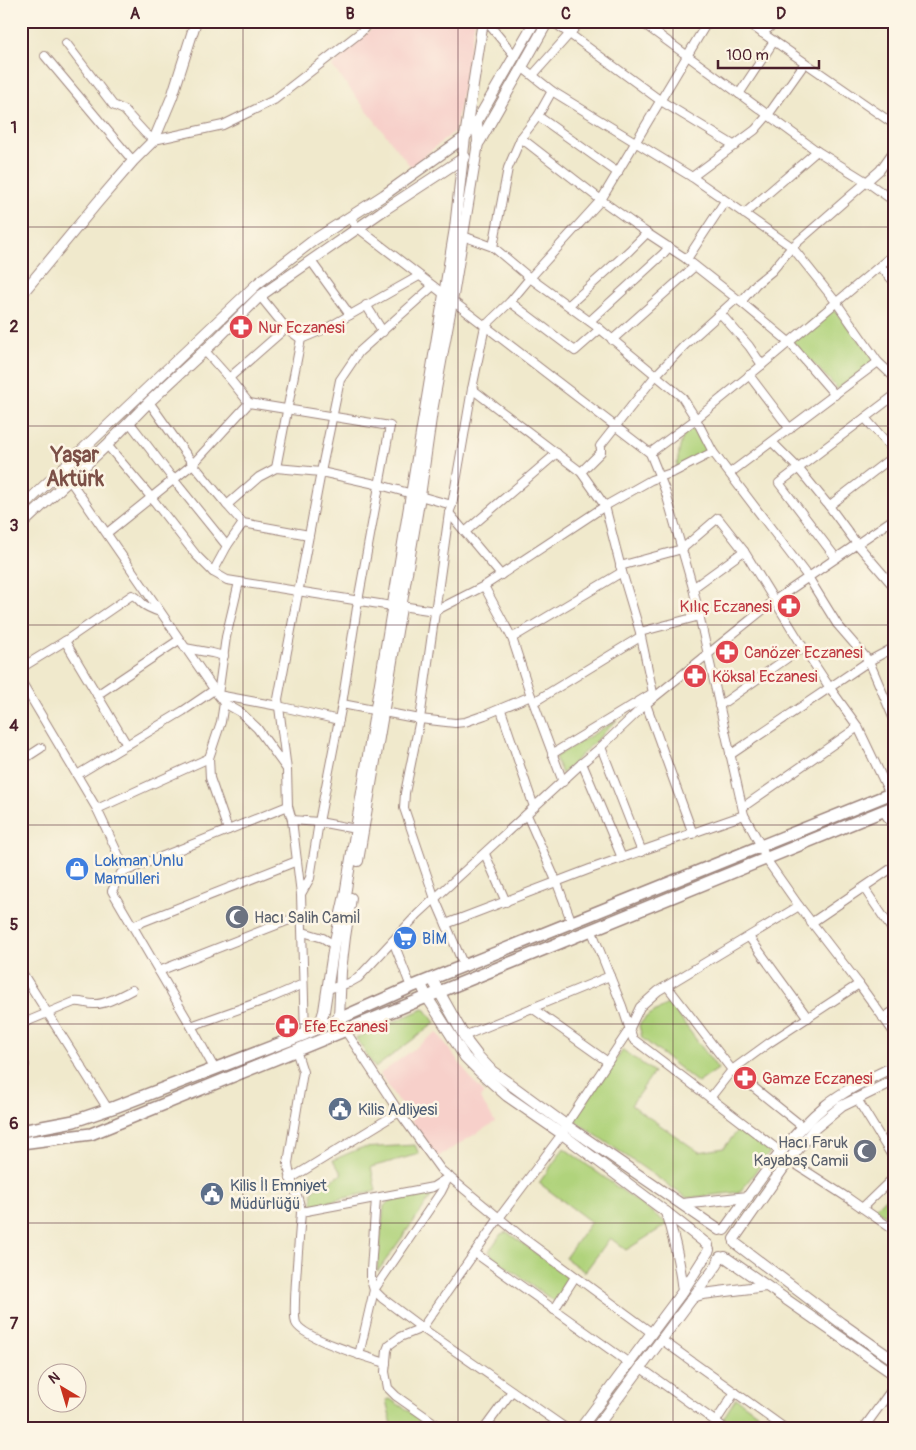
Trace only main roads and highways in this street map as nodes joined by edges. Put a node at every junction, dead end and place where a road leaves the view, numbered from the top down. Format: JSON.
{"nodes":[{"id":1,"x":893,"y":793,"type":"edge"},
{"id":2,"x":895,"y":806,"type":"edge"},
{"id":3,"x":21,"y":1130,"type":"edge"},
{"id":4,"x":21,"y":1143,"type":"edge"}],
"edges":[{"from":1,"to":3,"type":"main road"},
{"from":2,"to":4,"type":"main road"}]}
